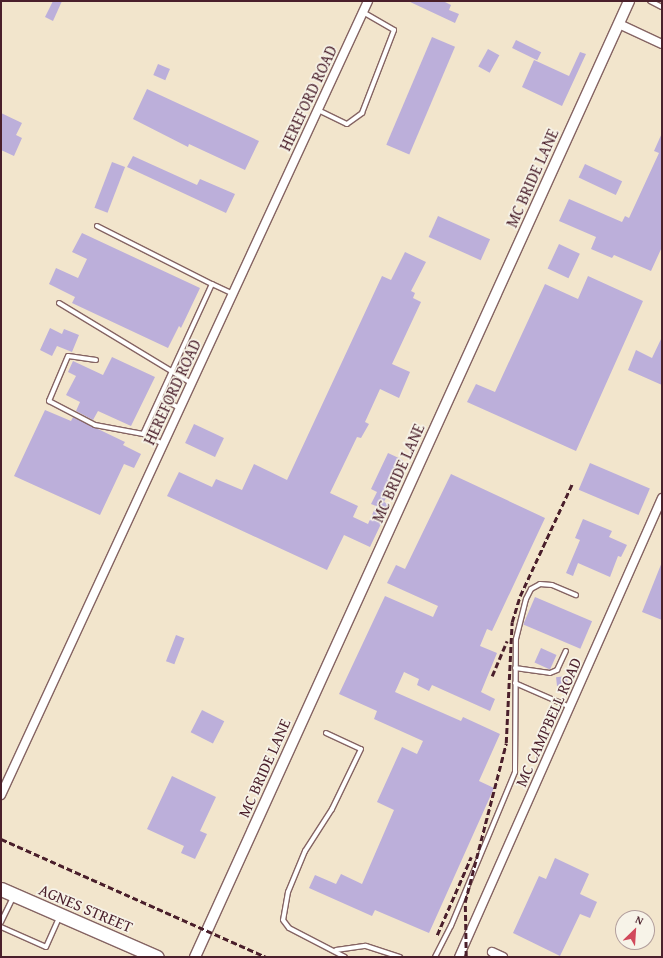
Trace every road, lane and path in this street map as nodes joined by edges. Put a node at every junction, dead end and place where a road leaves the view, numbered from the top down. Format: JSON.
{"nodes":[{"id":1,"x":368,"y":1,"type":"edge"},
{"id":2,"x":630,"y":1,"type":"edge"},
{"id":3,"x":650,"y":1,"type":"edge"},
{"id":4,"x":662,"y":7,"type":"edge"},
{"id":5,"x":363,"y":12,"type":"junction"},
{"id":6,"x":619,"y":24,"type":"junction"},
{"id":7,"x":662,"y":44,"type":"edge"},
{"id":8,"x":318,"y":110,"type":"junction"},
{"id":9,"x":97,"y":226,"type":"dead end"},
{"id":10,"x":212,"y":284,"type":"junction"},
{"id":11,"x":233,"y":294,"type":"junction"},
{"id":12,"x":59,"y":303,"type":"dead end"},
{"id":13,"x":96,"y":360,"type":"dead end"},
{"id":14,"x":172,"y":372,"type":"junction"},
{"id":15,"x":192,"y":383,"type":"junction"},
{"id":16,"x":160,"y":398,"type":"junction"},
{"id":17,"x":180,"y":408,"type":"junction"},
{"id":18,"x":143,"y":434,"type":"junction"},
{"id":19,"x":163,"y":444,"type":"junction"},
{"id":20,"x":662,"y":498,"type":"edge"},
{"id":21,"x":576,"y":595,"type":"dead end"},
{"id":22,"x":566,"y":651,"type":"dead end"},
{"id":23,"x":515,"y":668,"type":"junction"},
{"id":24,"x":515,"y":683,"type":"junction"},
{"id":25,"x":570,"y":707,"type":"junction"},
{"id":26,"x":326,"y":733,"type":"dead end"},
{"id":27,"x":1,"y":795,"type":"edge"},
{"id":28,"x":1,"y":889,"type":"edge"},
{"id":29,"x":14,"y":895,"type":"junction"},
{"id":30,"x":60,"y":915,"type":"junction"},
{"id":31,"x":1,"y":922,"type":"edge"},
{"id":32,"x":1,"y":927,"type":"edge"},
{"id":33,"x":335,"y":950,"type":"junction"},
{"id":34,"x":492,"y":952,"type":"dead end"},
{"id":35,"x":157,"y":957,"type":"edge"},
{"id":36,"x":195,"y":957,"type":"edge"},
{"id":37,"x":346,"y":957,"type":"edge"},
{"id":38,"x":400,"y":957,"type":"edge"},
{"id":39,"x":435,"y":957,"type":"edge"},
{"id":40,"x":459,"y":957,"type":"edge"},
{"id":41,"x":503,"y":957,"type":"edge"}],
"edges":[{"from":1,"to":5,"type":"street","name":"HEREFORD ROAD"},
{"from":2,"to":6,"type":"street","name":"MC BRIDE LANE"},
{"from":3,"to":4,"type":"lane"},
{"from":5,"to":8,"type":"street","name":"HEREFORD ROAD"},
{"from":5,"to":8,"type":"lane"},
{"from":6,"to":7,"type":"street"},
{"from":6,"to":36,"type":"street","name":"MC BRIDE LANE"},
{"from":8,"to":11,"type":"street","name":"HEREFORD ROAD"},
{"from":9,"to":10,"type":"lane"},
{"from":10,"to":11,"type":"lane"},
{"from":10,"to":14,"type":"lane"},
{"from":11,"to":15,"type":"street","name":"HEREFORD ROAD"},
{"from":12,"to":14,"type":"lane"},
{"from":13,"to":18,"type":"lane"},
{"from":14,"to":15,"type":"lane"},
{"from":14,"to":16,"type":"lane"},
{"from":15,"to":17,"type":"street","name":"HEREFORD ROAD"},
{"from":16,"to":17,"type":"lane"},
{"from":16,"to":18,"type":"lane"},
{"from":17,"to":19,"type":"street","name":"HEREFORD ROAD"},
{"from":18,"to":19,"type":"lane"},
{"from":19,"to":27,"type":"street","name":"HEREFORD ROAD"},
{"from":20,"to":25,"type":"street","name":"MC CAMPBELL ROAD"},
{"from":21,"to":23,"type":"lane"},
{"from":22,"to":23,"type":"lane"},
{"from":23,"to":24,"type":"lane"},
{"from":24,"to":25,"type":"lane"},
{"from":24,"to":39,"type":"lane"},
{"from":25,"to":40,"type":"street","name":"MC CAMPBELL ROAD"},
{"from":26,"to":33,"type":"lane"},
{"from":28,"to":29,"type":"main road","name":"AGNES STREET"},
{"from":29,"to":30,"type":"main road","name":"AGNES STREET"},
{"from":29,"to":31,"type":"lane"},
{"from":30,"to":32,"type":"lane"},
{"from":30,"to":35,"type":"main road","name":"AGNES STREET"},
{"from":33,"to":37,"type":"lane"},
{"from":33,"to":38,"type":"lane"},
{"from":34,"to":41,"type":"street"}]}
